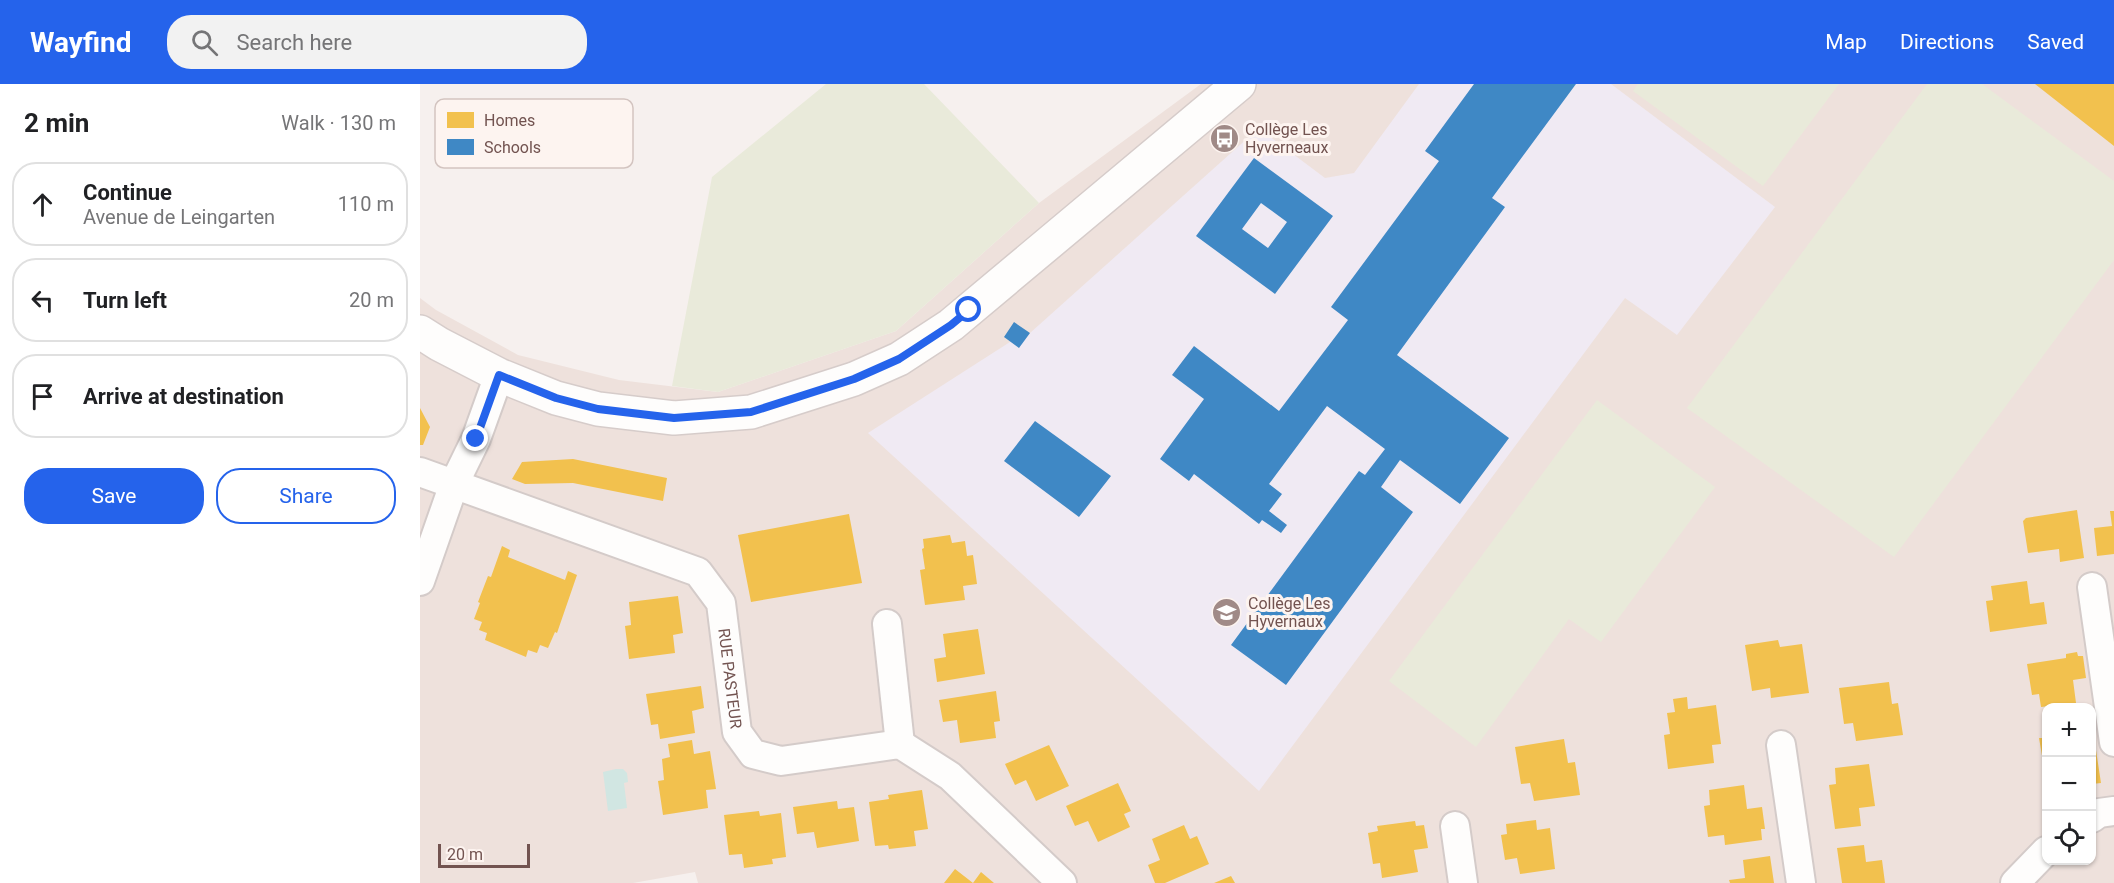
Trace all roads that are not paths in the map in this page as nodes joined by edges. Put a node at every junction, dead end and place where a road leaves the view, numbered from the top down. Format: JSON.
{"nodes":[{"id":1,"x":1239,"y":84,"type":"edge"},
{"id":2,"x":420,"y":332,"type":"edge"},
{"id":3,"x":499,"y":375,"type":"junction"},
{"id":4,"x":420,"y":472,"type":"edge"},
{"id":5,"x":454,"y":484,"type":"junction"},
{"id":6,"x":420,"y":581,"type":"edge"},
{"id":7,"x":2092,"y":587,"type":"dead end"},
{"id":8,"x":887,"y":624,"type":"dead end"},
{"id":9,"x":2114,"y":742,"type":"edge"},
{"id":10,"x":900,"y":744,"type":"junction"},
{"id":11,"x":1781,"y":745,"type":"dead end"},
{"id":12,"x":2114,"y":811,"type":"edge"},
{"id":13,"x":2096,"y":815,"type":"edge"},
{"id":14,"x":1455,"y":826,"type":"dead end"},
{"id":15,"x":2042,"y":855,"type":"edge"},
{"id":16,"x":1062,"y":883,"type":"edge"},
{"id":17,"x":1463,"y":883,"type":"edge"},
{"id":18,"x":1801,"y":883,"type":"edge"},
{"id":19,"x":2015,"y":883,"type":"edge"}],
"edges":[{"from":1,"to":3,"type":"street"},
{"from":2,"to":3,"type":"street"},
{"from":3,"to":5,"type":"street"},
{"from":4,"to":5,"type":"street","name":"RUE PASTEUR"},
{"from":5,"to":6,"type":"street"},
{"from":5,"to":10,"type":"street","name":"RUE PASTEUR"},
{"from":7,"to":9,"type":"street"},
{"from":8,"to":10,"type":"street"},
{"from":10,"to":16,"type":"street"},
{"from":11,"to":18,"type":"street"},
{"from":12,"to":13,"type":"street"},
{"from":14,"to":17,"type":"street"},
{"from":15,"to":19,"type":"street"}]}
